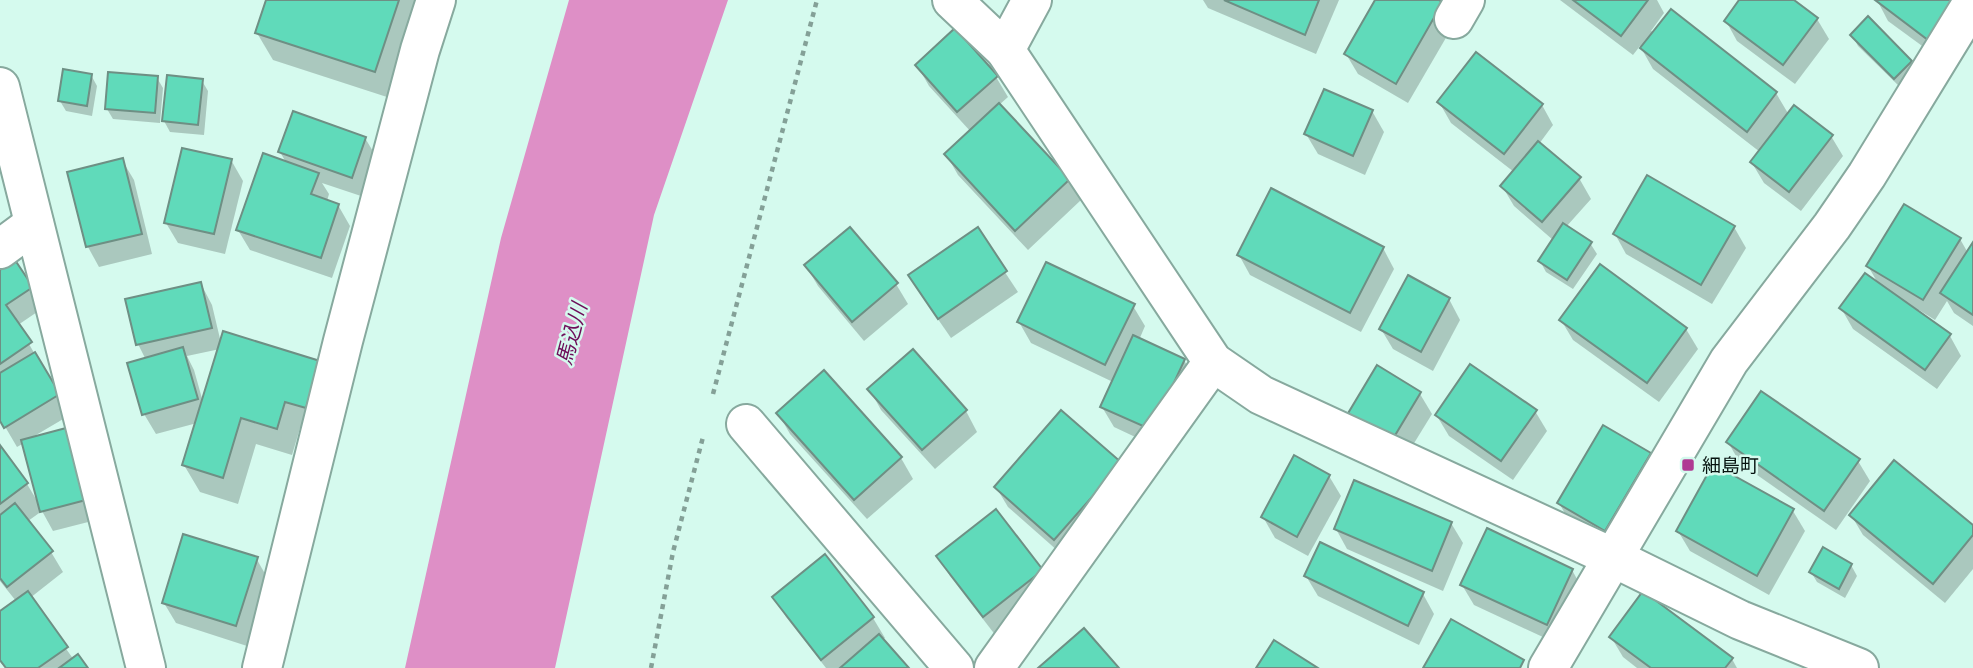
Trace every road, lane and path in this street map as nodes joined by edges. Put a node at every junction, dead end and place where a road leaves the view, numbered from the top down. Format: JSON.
{"nodes":[{"id":1,"x":436,"y":0,"type":"edge"},
{"id":2,"x":817,"y":0,"type":"edge"},
{"id":3,"x":952,"y":0,"type":"edge"},
{"id":4,"x":1032,"y":0,"type":"edge"},
{"id":5,"x":1973,"y":2,"type":"edge"},
{"id":6,"x":1005,"y":50,"type":"junction"},
{"id":7,"x":0,"y":87,"type":"edge"},
{"id":8,"x":34,"y":224,"type":"junction"},
{"id":9,"x":0,"y":249,"type":"edge"},
{"id":10,"x":1213,"y":362,"type":"junction"},
{"id":11,"x":713,"y":397,"type":"dead end"},
{"id":12,"x":746,"y":424,"type":"dead end"},
{"id":13,"x":703,"y":435,"type":"dead end"},
{"id":14,"x":1614,"y":558,"type":"junction"},
{"id":15,"x":1851,"y":666,"type":"edge"},
{"id":16,"x":146,"y":668,"type":"edge"},
{"id":17,"x":262,"y":668,"type":"edge"},
{"id":18,"x":651,"y":668,"type":"edge"},
{"id":19,"x":954,"y":668,"type":"edge"},
{"id":20,"x":994,"y":668,"type":"edge"},
{"id":21,"x":1548,"y":668,"type":"edge"}],
"edges":[{"from":1,"to":17,"type":"street"},
{"from":2,"to":11,"type":"path"},
{"from":3,"to":6,"type":"street"},
{"from":4,"to":6,"type":"street"},
{"from":5,"to":14,"type":"street"},
{"from":6,"to":10,"type":"street"},
{"from":7,"to":8,"type":"street"},
{"from":8,"to":9,"type":"street"},
{"from":8,"to":16,"type":"street"},
{"from":10,"to":14,"type":"street"},
{"from":10,"to":20,"type":"street"},
{"from":12,"to":19,"type":"street"},
{"from":13,"to":18,"type":"path"},
{"from":14,"to":15,"type":"street"},
{"from":14,"to":21,"type":"street"}]}
